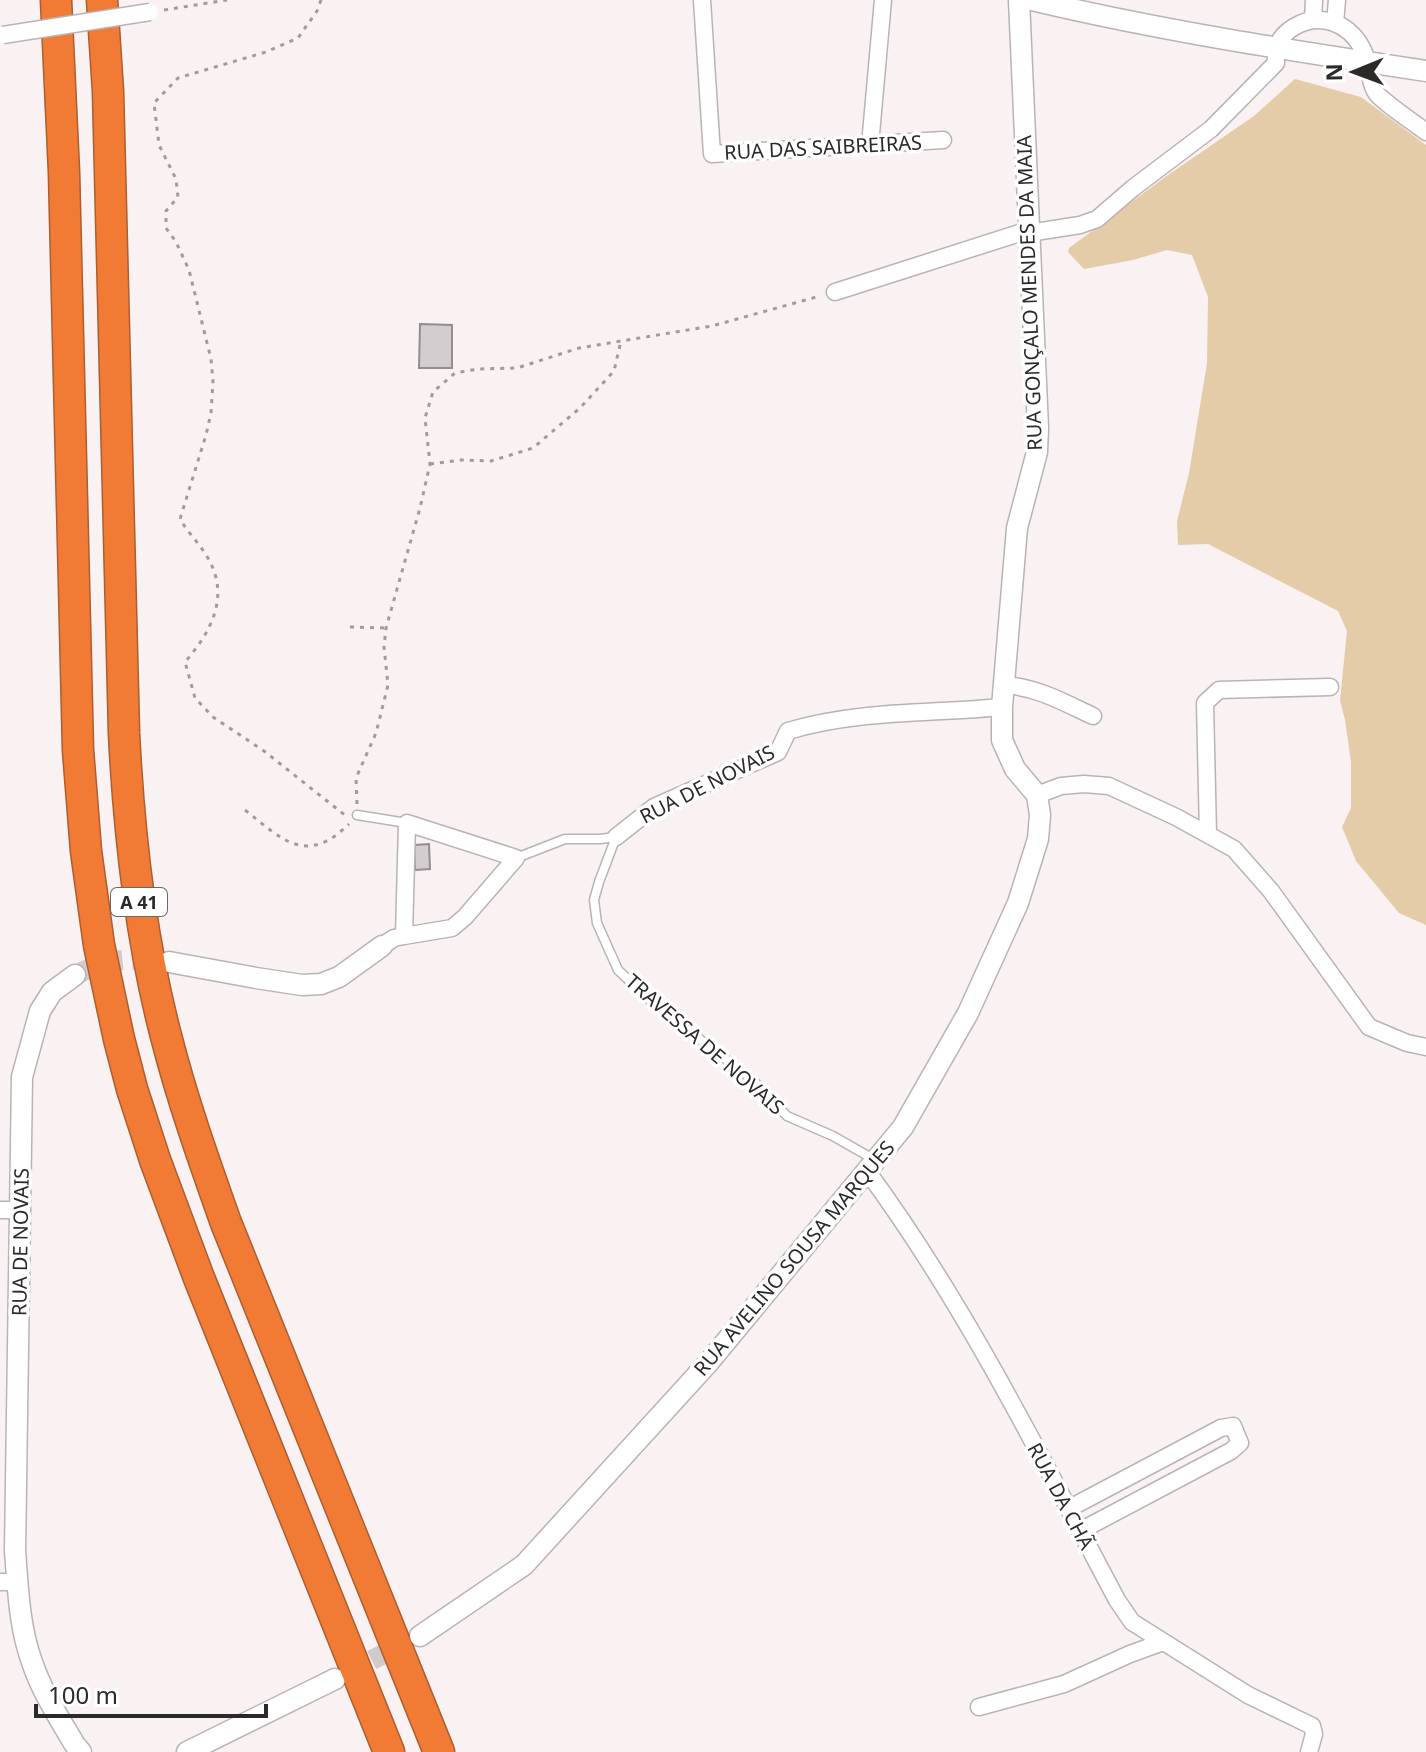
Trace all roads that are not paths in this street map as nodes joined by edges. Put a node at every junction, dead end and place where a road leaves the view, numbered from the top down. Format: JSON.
{"nodes":[{"id":1,"x":56,"y":0,"type":"edge"},
{"id":2,"x":102,"y":0,"type":"edge"},
{"id":3,"x":702,"y":0,"type":"edge"},
{"id":4,"x":883,"y":0,"type":"edge"},
{"id":5,"x":1019,"y":0,"type":"edge"},
{"id":6,"x":1032,"y":0,"type":"edge"},
{"id":7,"x":1314,"y":0,"type":"edge"},
{"id":8,"x":1337,"y":0,"type":"edge"},
{"id":9,"x":150,"y":12,"type":"road end"},
{"id":10,"x":1313,"y":20,"type":"junction"},
{"id":11,"x":1335,"y":23,"type":"junction"},
{"id":12,"x":1,"y":35,"type":"edge"},
{"id":13,"x":1275,"y":48,"type":"junction"},
{"id":14,"x":1367,"y":62,"type":"junction"},
{"id":15,"x":1426,"y":71,"type":"edge"},
{"id":16,"x":1426,"y":132,"type":"edge"},
{"id":17,"x":943,"y":140,"type":"dead end"},
{"id":18,"x":870,"y":145,"type":"junction"},
{"id":19,"x":1029,"y":231,"type":"junction"},
{"id":20,"x":835,"y":292,"type":"road end"},
{"id":21,"x":1003,"y":685,"type":"junction"},
{"id":22,"x":1330,"y":687,"type":"dead end"},
{"id":23,"x":1002,"y":707,"type":"junction"},
{"id":24,"x":1093,"y":716,"type":"dead end"},
{"id":25,"x":1037,"y":795,"type":"junction"},
{"id":26,"x":354,"y":818,"type":"road end"},
{"id":27,"x":407,"y":823,"type":"junction"},
{"id":28,"x":1208,"y":834,"type":"junction"},
{"id":29,"x":616,"y":837,"type":"junction"},
{"id":30,"x":516,"y":858,"type":"junction"},
{"id":31,"x":404,"y":936,"type":"junction"},
{"id":32,"x":382,"y":946,"type":"joint"},
{"id":33,"x":169,"y":962,"type":"tunnel mouth"},
{"id":34,"x":75,"y":975,"type":"tunnel mouth"},
{"id":35,"x":1426,"y":1047,"type":"edge"},
{"id":36,"x":871,"y":1166,"type":"junction"},
{"id":37,"x":10,"y":1210,"type":"edge"},
{"id":38,"x":1068,"y":1509,"type":"junction"},
{"id":39,"x":1080,"y":1531,"type":"junction"},
{"id":40,"x":9,"y":1582,"type":"edge"},
{"id":41,"x":420,"y":1636,"type":"tunnel mouth"},
{"id":42,"x":1163,"y":1642,"type":"junction"},
{"id":43,"x":335,"y":1679,"type":"tunnel mouth"},
{"id":44,"x":979,"y":1707,"type":"dead end"},
{"id":45,"x":81,"y":1752,"type":"edge"},
{"id":46,"x":187,"y":1752,"type":"edge"},
{"id":47,"x":389,"y":1752,"type":"edge"},
{"id":48,"x":439,"y":1752,"type":"edge"},
{"id":49,"x":1309,"y":1752,"type":"edge"}],
"edges":[{"from":1,"to":47,"type":"highway","number":"A 41"},
{"from":2,"to":48,"type":"highway","number":"A 41"},
{"from":3,"to":18,"type":"street","name":"RUA DAS SAIBREIRAS"},
{"from":4,"to":18,"type":"street"},
{"from":5,"to":19,"type":"street","name":"RUA GONÇALO MENDES DA MAIA"},
{"from":6,"to":13,"type":"street"},
{"from":7,"to":10,"type":"street"},
{"from":8,"to":11,"type":"street"},
{"from":9,"to":12,"type":"street","bridge":true},
{"from":10,"to":11,"type":"street"},
{"from":10,"to":13,"type":"street"},
{"from":11,"to":14,"type":"street"},
{"from":13,"to":14,"type":"street"},
{"from":13,"to":19,"type":"street"},
{"from":14,"to":15,"type":"street"},
{"from":14,"to":16,"type":"street"},
{"from":17,"to":18,"type":"street","name":"RUA DAS SAIBREIRAS"},
{"from":19,"to":20,"type":"street"},
{"from":19,"to":21,"type":"street","name":"RUA GONÇALO MENDES DA MAIA"},
{"from":21,"to":23,"type":"street","name":"RUA GONÇALO MENDES DA MAIA"},
{"from":21,"to":24,"type":"street"},
{"from":22,"to":28,"type":"street"},
{"from":23,"to":25,"type":"street","name":"RUA GONÇALO MENDES DA MAIA"},
{"from":23,"to":29,"type":"street","name":"RUA DE NOVAIS"},
{"from":25,"to":28,"type":"street"},
{"from":25,"to":36,"type":"street","name":"RUA AVELINO SOUSA MARQUES"},
{"from":26,"to":27,"type":"lane"},
{"from":27,"to":30,"type":"street"},
{"from":27,"to":31,"type":"street"},
{"from":28,"to":35,"type":"street"},
{"from":29,"to":30,"type":"lane"},
{"from":29,"to":36,"type":"lane","name":"TRAVESSA DE NOVAIS"},
{"from":30,"to":31,"type":"street"},
{"from":31,"to":32,"type":"street"},
{"from":32,"to":33,"type":"street"},
{"from":34,"to":37,"type":"street","name":"RUA DE NOVAIS"},
{"from":36,"to":38,"type":"street","name":"RUA DA CHÃ"},
{"from":36,"to":41,"type":"street","name":"RUA AVELINO SOUSA MARQUES"},
{"from":37,"to":40,"type":"street","name":"RUA DE NOVAIS"},
{"from":38,"to":39,"type":"street","name":"RUA DA CHÃ"},
{"from":38,"to":39,"type":"street"},
{"from":39,"to":42,"type":"street","name":"RUA DA CHÃ"},
{"from":40,"to":45,"type":"street","name":"RUA DE NOVAIS"},
{"from":42,"to":44,"type":"street"},
{"from":42,"to":49,"type":"street","name":"RUA DA CHÃ"},
{"from":43,"to":46,"type":"street"}]}
